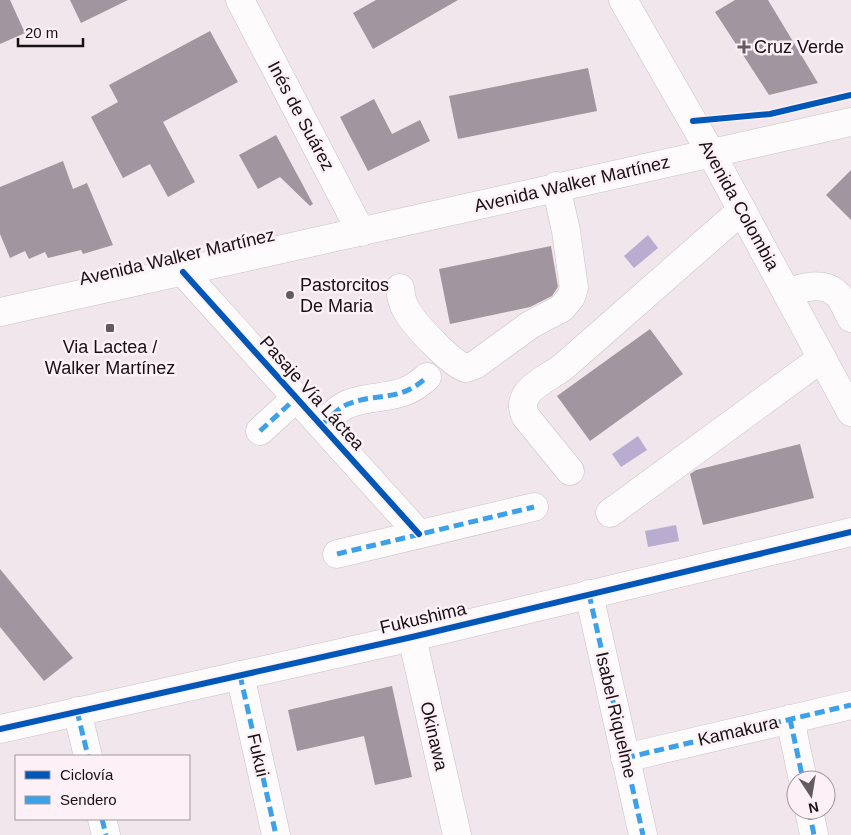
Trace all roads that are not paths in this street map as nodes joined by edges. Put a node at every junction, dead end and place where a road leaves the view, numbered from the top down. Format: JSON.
{"nodes":[{"id":1,"x":240,"y":0,"type":"edge"},
{"id":2,"x":624,"y":0,"type":"edge"},
{"id":3,"x":849,"y":125,"type":"edge"},
{"id":4,"x":711,"y":153,"type":"junction"},
{"id":5,"x":556,"y":186,"type":"junction"},
{"id":6,"x":742,"y":210,"type":"junction"},
{"id":7,"x":361,"y":232,"type":"junction"},
{"id":8,"x":183,"y":272,"type":"junction"},
{"id":9,"x":400,"y":288,"type":"dead end"},
{"id":10,"x":787,"y":294,"type":"junction"},
{"id":11,"x":0,"y":312,"type":"edge"},
{"id":12,"x":851,"y":318,"type":"edge"},
{"id":13,"x":822,"y":358,"type":"junction"},
{"id":14,"x":427,"y":377,"type":"dead end"},
{"id":15,"x":296,"y":398,"type":"junction"},
{"id":16,"x":851,"y":412,"type":"edge"},
{"id":17,"x":321,"y":425,"type":"junction"},
{"id":18,"x":260,"y":431,"type":"dead end"},
{"id":19,"x":570,"y":471,"type":"dead end"},
{"id":20,"x":534,"y":507,"type":"dead end"},
{"id":21,"x":610,"y":513,"type":"dead end"},
{"id":22,"x":851,"y":532,"type":"edge"},
{"id":23,"x":419,"y":534,"type":"junction"},
{"id":24,"x":337,"y":554,"type":"dead end"},
{"id":25,"x":589,"y":594,"type":"junction"},
{"id":26,"x":412,"y":637,"type":"junction"},
{"id":27,"x":240,"y":675,"type":"junction"},
{"id":28,"x":851,"y":705,"type":"edge"},
{"id":29,"x":77,"y":711,"type":"junction"},
{"id":30,"x":790,"y":719,"type":"junction"},
{"id":31,"x":0,"y":729,"type":"edge"},
{"id":32,"x":88,"y":755,"type":"edge"},
{"id":33,"x":625,"y":758,"type":"junction"},
{"id":34,"x":801,"y":770,"type":"edge"},
{"id":35,"x":102,"y":820,"type":"edge"},
{"id":36,"x":811,"y":820,"type":"edge"},
{"id":37,"x":106,"y":835,"type":"edge"},
{"id":38,"x":276,"y":835,"type":"edge"},
{"id":39,"x":457,"y":835,"type":"edge"},
{"id":40,"x":642,"y":835,"type":"edge"},
{"id":41,"x":814,"y":835,"type":"edge"}],
"edges":[{"from":1,"to":7,"type":"street","name":"Inés de Suárez"},
{"from":2,"to":4,"type":"street","name":"Avenida Colombia"},
{"from":3,"to":4,"type":"street","name":"Avenida Walker Martínez"},
{"from":4,"to":5,"type":"street","name":"Avenida Walker Martínez"},
{"from":4,"to":6,"type":"street","name":"Avenida Colombia"},
{"from":5,"to":7,"type":"street","name":"Avenida Walker Martínez"},
{"from":5,"to":9,"type":"street"},
{"from":6,"to":10,"type":"street","name":"Avenida Colombia"},
{"from":6,"to":19,"type":"street"},
{"from":7,"to":8,"type":"street","name":"Avenida Walker Martínez"},
{"from":8,"to":11,"type":"street","name":"Avenida Walker Martínez"},
{"from":8,"to":15,"type":"street","name":"Pasaje Vía Láctea"},
{"from":10,"to":12,"type":"street"},
{"from":10,"to":13,"type":"street","name":"Avenida Colombia"},
{"from":13,"to":16,"type":"street","name":"Avenida Colombia"},
{"from":13,"to":21,"type":"street"},
{"from":14,"to":17,"type":"street"},
{"from":15,"to":17,"type":"street","name":"Pasaje Vía Láctea"},
{"from":15,"to":18,"type":"street"},
{"from":17,"to":23,"type":"street","name":"Pasaje Vía Láctea"},
{"from":20,"to":23,"type":"street"},
{"from":22,"to":25,"type":"street","name":"Fukushima"},
{"from":23,"to":24,"type":"street"},
{"from":25,"to":26,"type":"street","name":"Fukushima"},
{"from":25,"to":33,"type":"street","name":"Isabel Riquelme"},
{"from":26,"to":27,"type":"street","name":"Fukushima"},
{"from":26,"to":39,"type":"street","name":"Okinawa"},
{"from":27,"to":29,"type":"street","name":"Fukushima"},
{"from":27,"to":38,"type":"street","name":"Fukui"},
{"from":28,"to":30,"type":"street","name":"Kamakura"},
{"from":29,"to":31,"type":"street","name":"Fukushima"},
{"from":29,"to":32,"type":"street"},
{"from":30,"to":33,"type":"street","name":"Kamakura"},
{"from":30,"to":34,"type":"street"},
{"from":33,"to":40,"type":"street","name":"Isabel Riquelme"},
{"from":35,"to":37,"type":"street"},
{"from":36,"to":41,"type":"street"}]}
